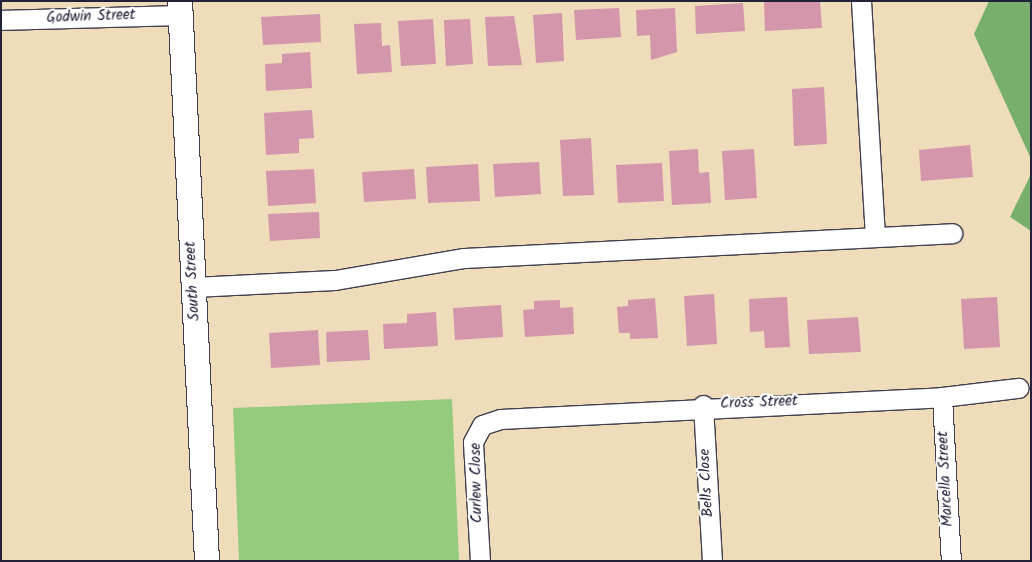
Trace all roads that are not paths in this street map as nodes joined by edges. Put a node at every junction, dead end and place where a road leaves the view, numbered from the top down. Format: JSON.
{"nodes":[{"id":1,"x":861,"y":1,"type":"edge"},
{"id":2,"x":180,"y":8,"type":"edge"},
{"id":3,"x":1,"y":20,"type":"edge"},
{"id":4,"x":952,"y":233,"type":"dead end"},
{"id":5,"x":875,"y":237,"type":"junction"},
{"id":6,"x":193,"y":287,"type":"junction"},
{"id":7,"x":1018,"y":388,"type":"dead end"},
{"id":8,"x":942,"y":397,"type":"junction"},
{"id":9,"x":703,"y":406,"type":"junction"},
{"id":10,"x":500,"y":419,"type":"joint"},
{"id":11,"x":207,"y":561,"type":"edge"},
{"id":12,"x":480,"y":561,"type":"edge"},
{"id":13,"x":712,"y":561,"type":"edge"},
{"id":14,"x":951,"y":561,"type":"edge"}],
"edges":[{"from":1,"to":5,"type":"street"},
{"from":2,"to":3,"type":"street","name":"Godwin Street"},
{"from":2,"to":6,"type":"street","name":"South Street"},
{"from":4,"to":5,"type":"street"},
{"from":5,"to":6,"type":"street"},
{"from":6,"to":11,"type":"street","name":"South Street"},
{"from":7,"to":8,"type":"street","name":"Cross Street"},
{"from":8,"to":9,"type":"street","name":"Cross Street"},
{"from":8,"to":14,"type":"street","name":"Marcella Street"},
{"from":9,"to":10,"type":"street","name":"Cross Street"},
{"from":9,"to":13,"type":"street","name":"Bells Close"},
{"from":10,"to":12,"type":"street","name":"Curlew Close"}]}
